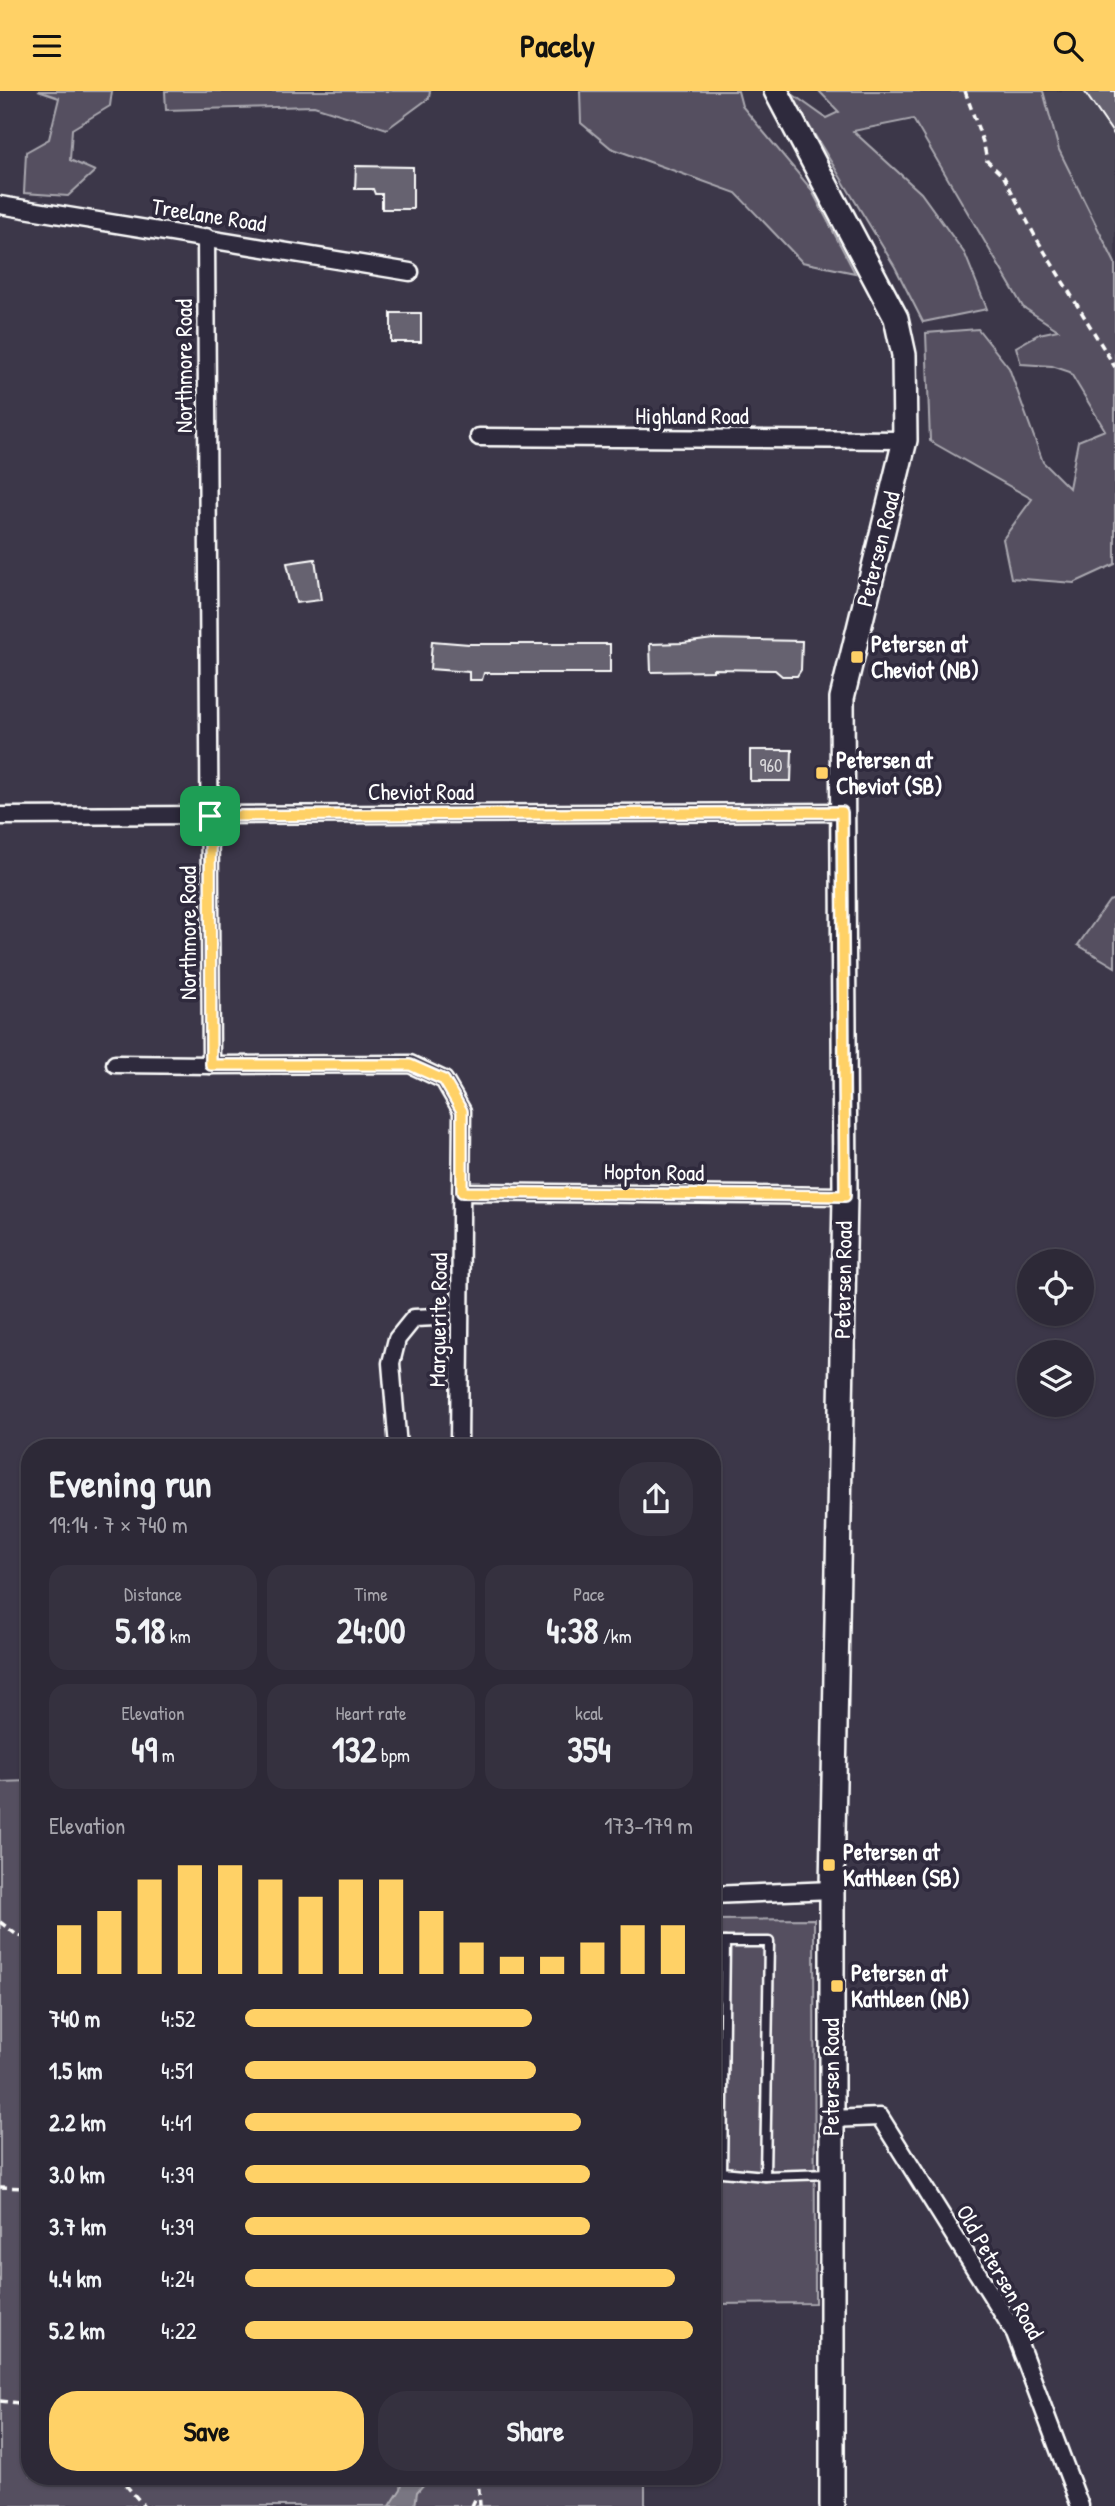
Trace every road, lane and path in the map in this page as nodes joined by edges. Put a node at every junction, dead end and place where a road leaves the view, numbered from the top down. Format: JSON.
{"nodes":[{"id":1,"x":776,"y":91,"type":"edge"},
{"id":2,"x":965,"y":91,"type":"edge"},
{"id":3,"x":0,"y":205,"type":"edge"},
{"id":4,"x":206,"y":237,"type":"junction"},
{"id":5,"x":410,"y":272,"type":"dead end"},
{"id":6,"x":1115,"y":367,"type":"edge"},
{"id":7,"x":480,"y":437,"type":"dead end"},
{"id":8,"x":905,"y":439,"type":"junction"},
{"id":9,"x":842,"y":812,"type":"junction"},
{"id":10,"x":0,"y":816,"type":"edge"},
{"id":11,"x":210,"y":816,"type":"junction"},
{"id":12,"x":115,"y":1064,"type":"dead end"},
{"id":13,"x":211,"y":1065,"type":"junction"},
{"id":14,"x":462,"y":1192,"type":"junction"},
{"id":15,"x":845,"y":1196,"type":"junction"},
{"id":16,"x":436,"y":1317,"type":"dead end"},
{"id":17,"x":397,"y":1439,"type":"edge"},
{"id":18,"x":459,"y":1439,"type":"edge"},
{"id":19,"x":832,"y":1891,"type":"junction"},
{"id":20,"x":721,"y":1895,"type":"edge"},
{"id":21,"x":0,"y":1922,"type":"edge"},
{"id":22,"x":21,"y":1936,"type":"edge"},
{"id":23,"x":721,"y":1942,"type":"edge"},
{"id":24,"x":726,"y":1942,"type":"junction"},
{"id":25,"x":830,"y":2119,"type":"junction"},
{"id":26,"x":830,"y":2174,"type":"junction"},
{"id":27,"x":765,"y":2176,"type":"junction"},
{"id":28,"x":0,"y":2187,"type":"edge"},
{"id":29,"x":21,"y":2188,"type":"edge"},
{"id":30,"x":0,"y":2401,"type":"edge"},
{"id":31,"x":21,"y":2403,"type":"edge"},
{"id":32,"x":126,"y":2485,"type":"edge"},
{"id":33,"x":478,"y":2485,"type":"edge"},
{"id":34,"x":477,"y":2494,"type":"junction"},
{"id":35,"x":144,"y":2506,"type":"edge"},
{"id":36,"x":472,"y":2506,"type":"edge"},
{"id":37,"x":480,"y":2506,"type":"edge"},
{"id":38,"x":832,"y":2506,"type":"edge"},
{"id":39,"x":1080,"y":2506,"type":"edge"}],
"edges":[{"from":1,"to":8,"type":"street","name":"Petersen Road"},
{"from":2,"to":6,"type":"path"},
{"from":3,"to":4,"type":"street","name":"Treelane Road"},
{"from":4,"to":5,"type":"street","name":"Treelane Road"},
{"from":4,"to":11,"type":"street","name":"Northmore Road"},
{"from":7,"to":8,"type":"street","name":"Highland Road"},
{"from":8,"to":9,"type":"street","name":"Petersen Road"},
{"from":9,"to":11,"type":"street","name":"Cheviot Road"},
{"from":9,"to":15,"type":"street","name":"Petersen Road"},
{"from":10,"to":11,"type":"street","name":"Cheviot Road"},
{"from":11,"to":13,"type":"street","name":"Northmore Road"},
{"from":12,"to":13,"type":"street"},
{"from":13,"to":14,"type":"street"},
{"from":14,"to":15,"type":"street","name":"Hopton Road"},
{"from":14,"to":18,"type":"street","name":"Marguerite Road"},
{"from":15,"to":19,"type":"street","name":"Petersen Road"},
{"from":16,"to":17,"type":"street","name":"Marguerite Road"},
{"from":19,"to":20,"type":"street"},
{"from":19,"to":25,"type":"street","name":"Petersen Road"},
{"from":21,"to":22,"type":"path"},
{"from":23,"to":24,"type":"lane"},
{"from":24,"to":27,"type":"lane"},
{"from":24,"to":27,"type":"lane"},
{"from":25,"to":26,"type":"street","name":"Petersen Road"},
{"from":25,"to":39,"type":"street","name":"Old Petersen Road"},
{"from":26,"to":27,"type":"lane"},
{"from":26,"to":38,"type":"street","name":"Petersen Road"},
{"from":28,"to":29,"type":"path"},
{"from":30,"to":31,"type":"path"},
{"from":32,"to":35,"type":"path"},
{"from":33,"to":34,"type":"path"},
{"from":34,"to":36,"type":"path"},
{"from":34,"to":37,"type":"path"}]}
